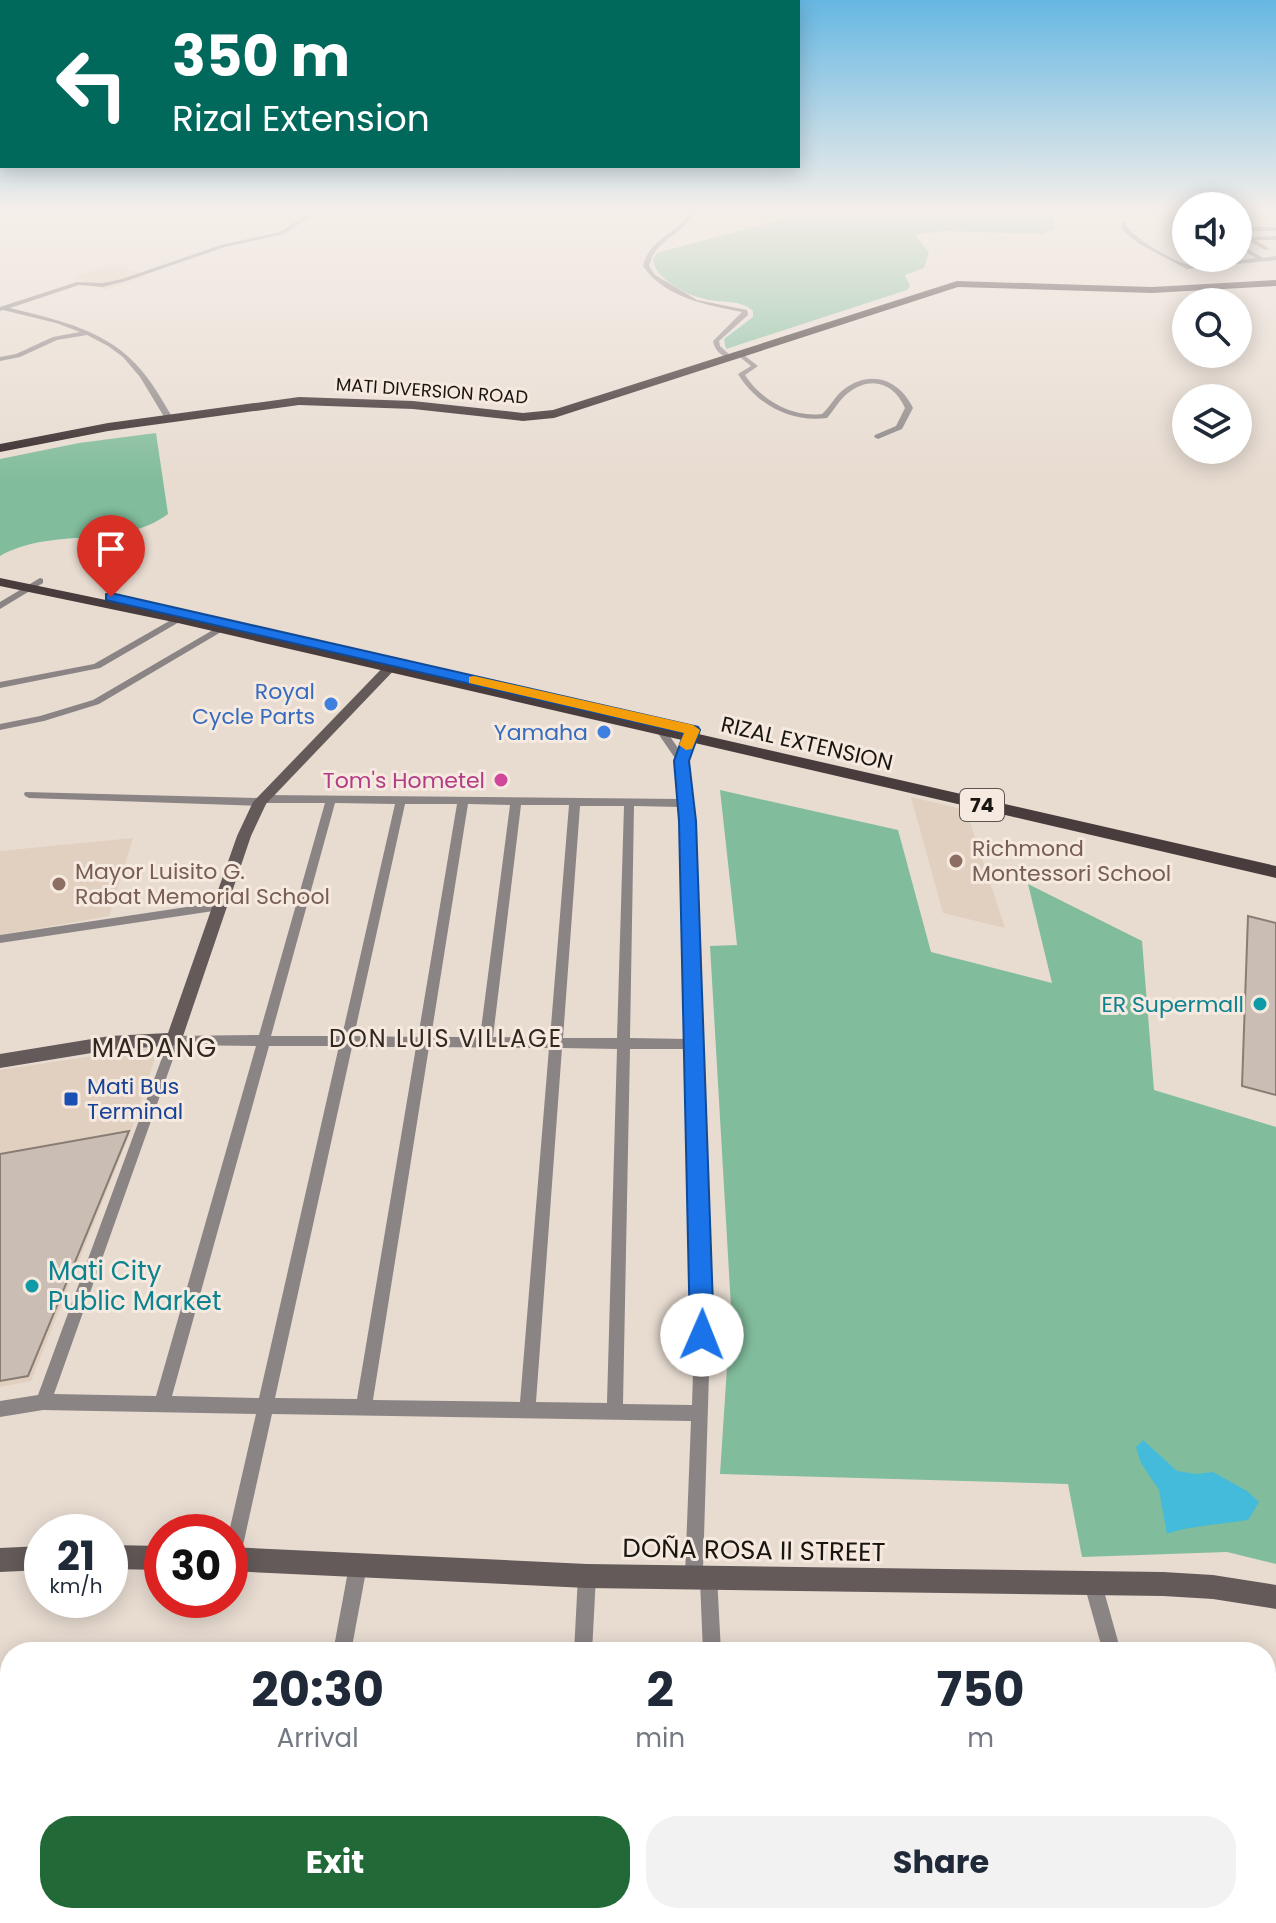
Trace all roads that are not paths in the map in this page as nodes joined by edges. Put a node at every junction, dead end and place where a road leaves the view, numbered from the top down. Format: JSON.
{"nodes":[{"id":1,"x":26,"y":300,"type":"edge"},
{"id":2,"x":693,"y":300,"type":"edge"},
{"id":3,"x":907,"y":300,"type":"edge"},
{"id":4,"x":2,"y":308,"type":"edge"},
{"id":5,"x":87,"y":333,"type":"junction"},
{"id":6,"x":733,"y":354,"type":"junction"},
{"id":7,"x":0,"y":359,"type":"edge"},
{"id":8,"x":169,"y":418,"type":"junction"},
{"id":9,"x":878,"y":437,"type":"dead end"},
{"id":10,"x":0,"y":448,"type":"edge"},
{"id":11,"x":0,"y":576,"type":"edge"},
{"id":12,"x":0,"y":582,"type":"edge"},
{"id":13,"x":36,"y":584,"type":"junction"},
{"id":14,"x":0,"y":606,"type":"edge"},
{"id":15,"x":178,"y":619,"type":"junction"},
{"id":16,"x":218,"y":630,"type":"junction"},
{"id":17,"x":392,"y":666,"type":"junction"},
{"id":18,"x":0,"y":685,"type":"edge"},
{"id":19,"x":0,"y":727,"type":"edge"},
{"id":20,"x":664,"y":728,"type":"junction"},
{"id":21,"x":691,"y":734,"type":"junction"},
{"id":22,"x":682,"y":761,"type":"junction"},
{"id":23,"x":29,"y":794,"type":"dead end"},
{"id":24,"x":263,"y":800,"type":"junction"},
{"id":25,"x":331,"y":800,"type":"junction"},
{"id":26,"x":401,"y":800,"type":"junction"},
{"id":27,"x":463,"y":801,"type":"junction"},
{"id":28,"x":516,"y":801,"type":"junction"},
{"id":29,"x":575,"y":802,"type":"junction"},
{"id":30,"x":629,"y":802,"type":"junction"},
{"id":31,"x":686,"y":803,"type":"junction"},
{"id":32,"x":1276,"y":861,"type":"edge"},
{"id":33,"x":1276,"y":872,"type":"edge"},
{"id":34,"x":220,"y":906,"type":"junction"},
{"id":35,"x":0,"y":939,"type":"edge"},
{"id":36,"x":174,"y":1040,"type":"junction"},
{"id":37,"x":262,"y":1041,"type":"junction"},
{"id":38,"x":346,"y":1041,"type":"junction"},
{"id":39,"x":421,"y":1042,"type":"junction"},
{"id":40,"x":486,"y":1043,"type":"junction"},
{"id":41,"x":554,"y":1043,"type":"junction"},
{"id":42,"x":624,"y":1044,"type":"junction"},
{"id":43,"x":694,"y":1044,"type":"junction"},
{"id":44,"x":0,"y":1061,"type":"edge"},
{"id":45,"x":43,"y":1402,"type":"junction"},
{"id":46,"x":162,"y":1404,"type":"junction"},
{"id":47,"x":265,"y":1406,"type":"junction"},
{"id":48,"x":364,"y":1407,"type":"junction"},
{"id":49,"x":0,"y":1409,"type":"edge"},
{"id":50,"x":527,"y":1410,"type":"junction"},
{"id":51,"x":615,"y":1412,"type":"junction"},
{"id":52,"x":699,"y":1413,"type":"junction"},
{"id":53,"x":240,"y":1514,"type":"edge"},
{"id":54,"x":24,"y":1559,"type":"edge"},
{"id":55,"x":0,"y":1560,"type":"edge"},
{"id":56,"x":248,"y":1560,"type":"edge"},
{"id":57,"x":358,"y":1566,"type":"junction"},
{"id":58,"x":587,"y":1576,"type":"junction"},
{"id":59,"x":701,"y":1576,"type":"junction"},
{"id":60,"x":1093,"y":1584,"type":"junction"},
{"id":61,"x":1276,"y":1597,"type":"edge"},
{"id":62,"x":344,"y":1642,"type":"edge"},
{"id":63,"x":584,"y":1642,"type":"edge"},
{"id":64,"x":711,"y":1642,"type":"edge"},
{"id":65,"x":1109,"y":1642,"type":"edge"}],
"edges":[{"from":1,"to":4,"type":"street"},
{"from":2,"to":6,"type":"street"},
{"from":3,"to":6,"type":"highway","name":"MATI DIVERSION ROAD"},
{"from":4,"to":5,"type":"street"},
{"from":5,"to":7,"type":"street"},
{"from":5,"to":8,"type":"street"},
{"from":6,"to":8,"type":"highway","name":"MATI DIVERSION ROAD"},
{"from":6,"to":9,"type":"street"},
{"from":8,"to":10,"type":"highway","name":"MATI DIVERSION ROAD"},
{"from":11,"to":13,"type":"main road","name":"RIZAL EXTENSION","number":"74"},
{"from":12,"to":13,"type":"main road","name":"RIZAL EXTENSION","number":"74"},
{"from":13,"to":14,"type":"street"},
{"from":13,"to":15,"type":"main road","name":"RIZAL EXTENSION","number":"74"},
{"from":13,"to":17,"type":"main road","name":"RIZAL EXTENSION","number":"74"},
{"from":15,"to":16,"type":"main road","name":"RIZAL EXTENSION","number":"74"},
{"from":15,"to":18,"type":"street"},
{"from":16,"to":17,"type":"main road","name":"RIZAL EXTENSION","number":"74"},
{"from":16,"to":19,"type":"street"},
{"from":17,"to":20,"type":"main road","name":"RIZAL EXTENSION","number":"74"},
{"from":17,"to":24,"type":"main road"},
{"from":20,"to":21,"type":"main road","name":"RIZAL EXTENSION","number":"74"},
{"from":20,"to":22,"type":"street"},
{"from":21,"to":22,"type":"street"},
{"from":21,"to":32,"type":"main road","name":"RIZAL EXTENSION","number":"74"},
{"from":21,"to":33,"type":"main road","name":"RIZAL EXTENSION","number":"74"},
{"from":22,"to":31,"type":"street"},
{"from":23,"to":24,"type":"street"},
{"from":24,"to":25,"type":"street"},
{"from":24,"to":34,"type":"main road"},
{"from":25,"to":26,"type":"street"},
{"from":25,"to":37,"type":"street"},
{"from":26,"to":27,"type":"street"},
{"from":26,"to":38,"type":"street"},
{"from":27,"to":28,"type":"street"},
{"from":27,"to":39,"type":"street"},
{"from":28,"to":29,"type":"street"},
{"from":28,"to":40,"type":"street"},
{"from":29,"to":30,"type":"street"},
{"from":29,"to":41,"type":"street"},
{"from":30,"to":31,"type":"street"},
{"from":30,"to":42,"type":"street"},
{"from":31,"to":43,"type":"street"},
{"from":34,"to":35,"type":"street"},
{"from":34,"to":36,"type":"main road"},
{"from":36,"to":37,"type":"street"},
{"from":36,"to":44,"type":"main road"},
{"from":36,"to":45,"type":"street"},
{"from":37,"to":38,"type":"street"},
{"from":37,"to":46,"type":"street"},
{"from":38,"to":39,"type":"street"},
{"from":38,"to":47,"type":"street"},
{"from":39,"to":40,"type":"street"},
{"from":39,"to":48,"type":"street"},
{"from":40,"to":41,"type":"street"},
{"from":41,"to":42,"type":"street"},
{"from":41,"to":50,"type":"street"},
{"from":42,"to":43,"type":"street"},
{"from":42,"to":51,"type":"street"},
{"from":43,"to":52,"type":"street"},
{"from":45,"to":46,"type":"street"},
{"from":45,"to":49,"type":"street"},
{"from":46,"to":47,"type":"street"},
{"from":47,"to":48,"type":"street"},
{"from":47,"to":53,"type":"street"},
{"from":48,"to":50,"type":"street"},
{"from":50,"to":51,"type":"street"},
{"from":51,"to":52,"type":"street"},
{"from":52,"to":59,"type":"street"},
{"from":54,"to":55,"type":"main road"},
{"from":56,"to":57,"type":"main road","name":"DOÑA ROSA II STREET"},
{"from":57,"to":58,"type":"main road","name":"DOÑA ROSA II STREET"},
{"from":57,"to":62,"type":"street"},
{"from":58,"to":59,"type":"main road","name":"DOÑA ROSA II STREET"},
{"from":58,"to":63,"type":"street"},
{"from":59,"to":60,"type":"main road","name":"DOÑA ROSA II STREET"},
{"from":59,"to":64,"type":"street"},
{"from":60,"to":61,"type":"main road","name":"DOÑA ROSA II STREET"},
{"from":60,"to":65,"type":"street"}]}
